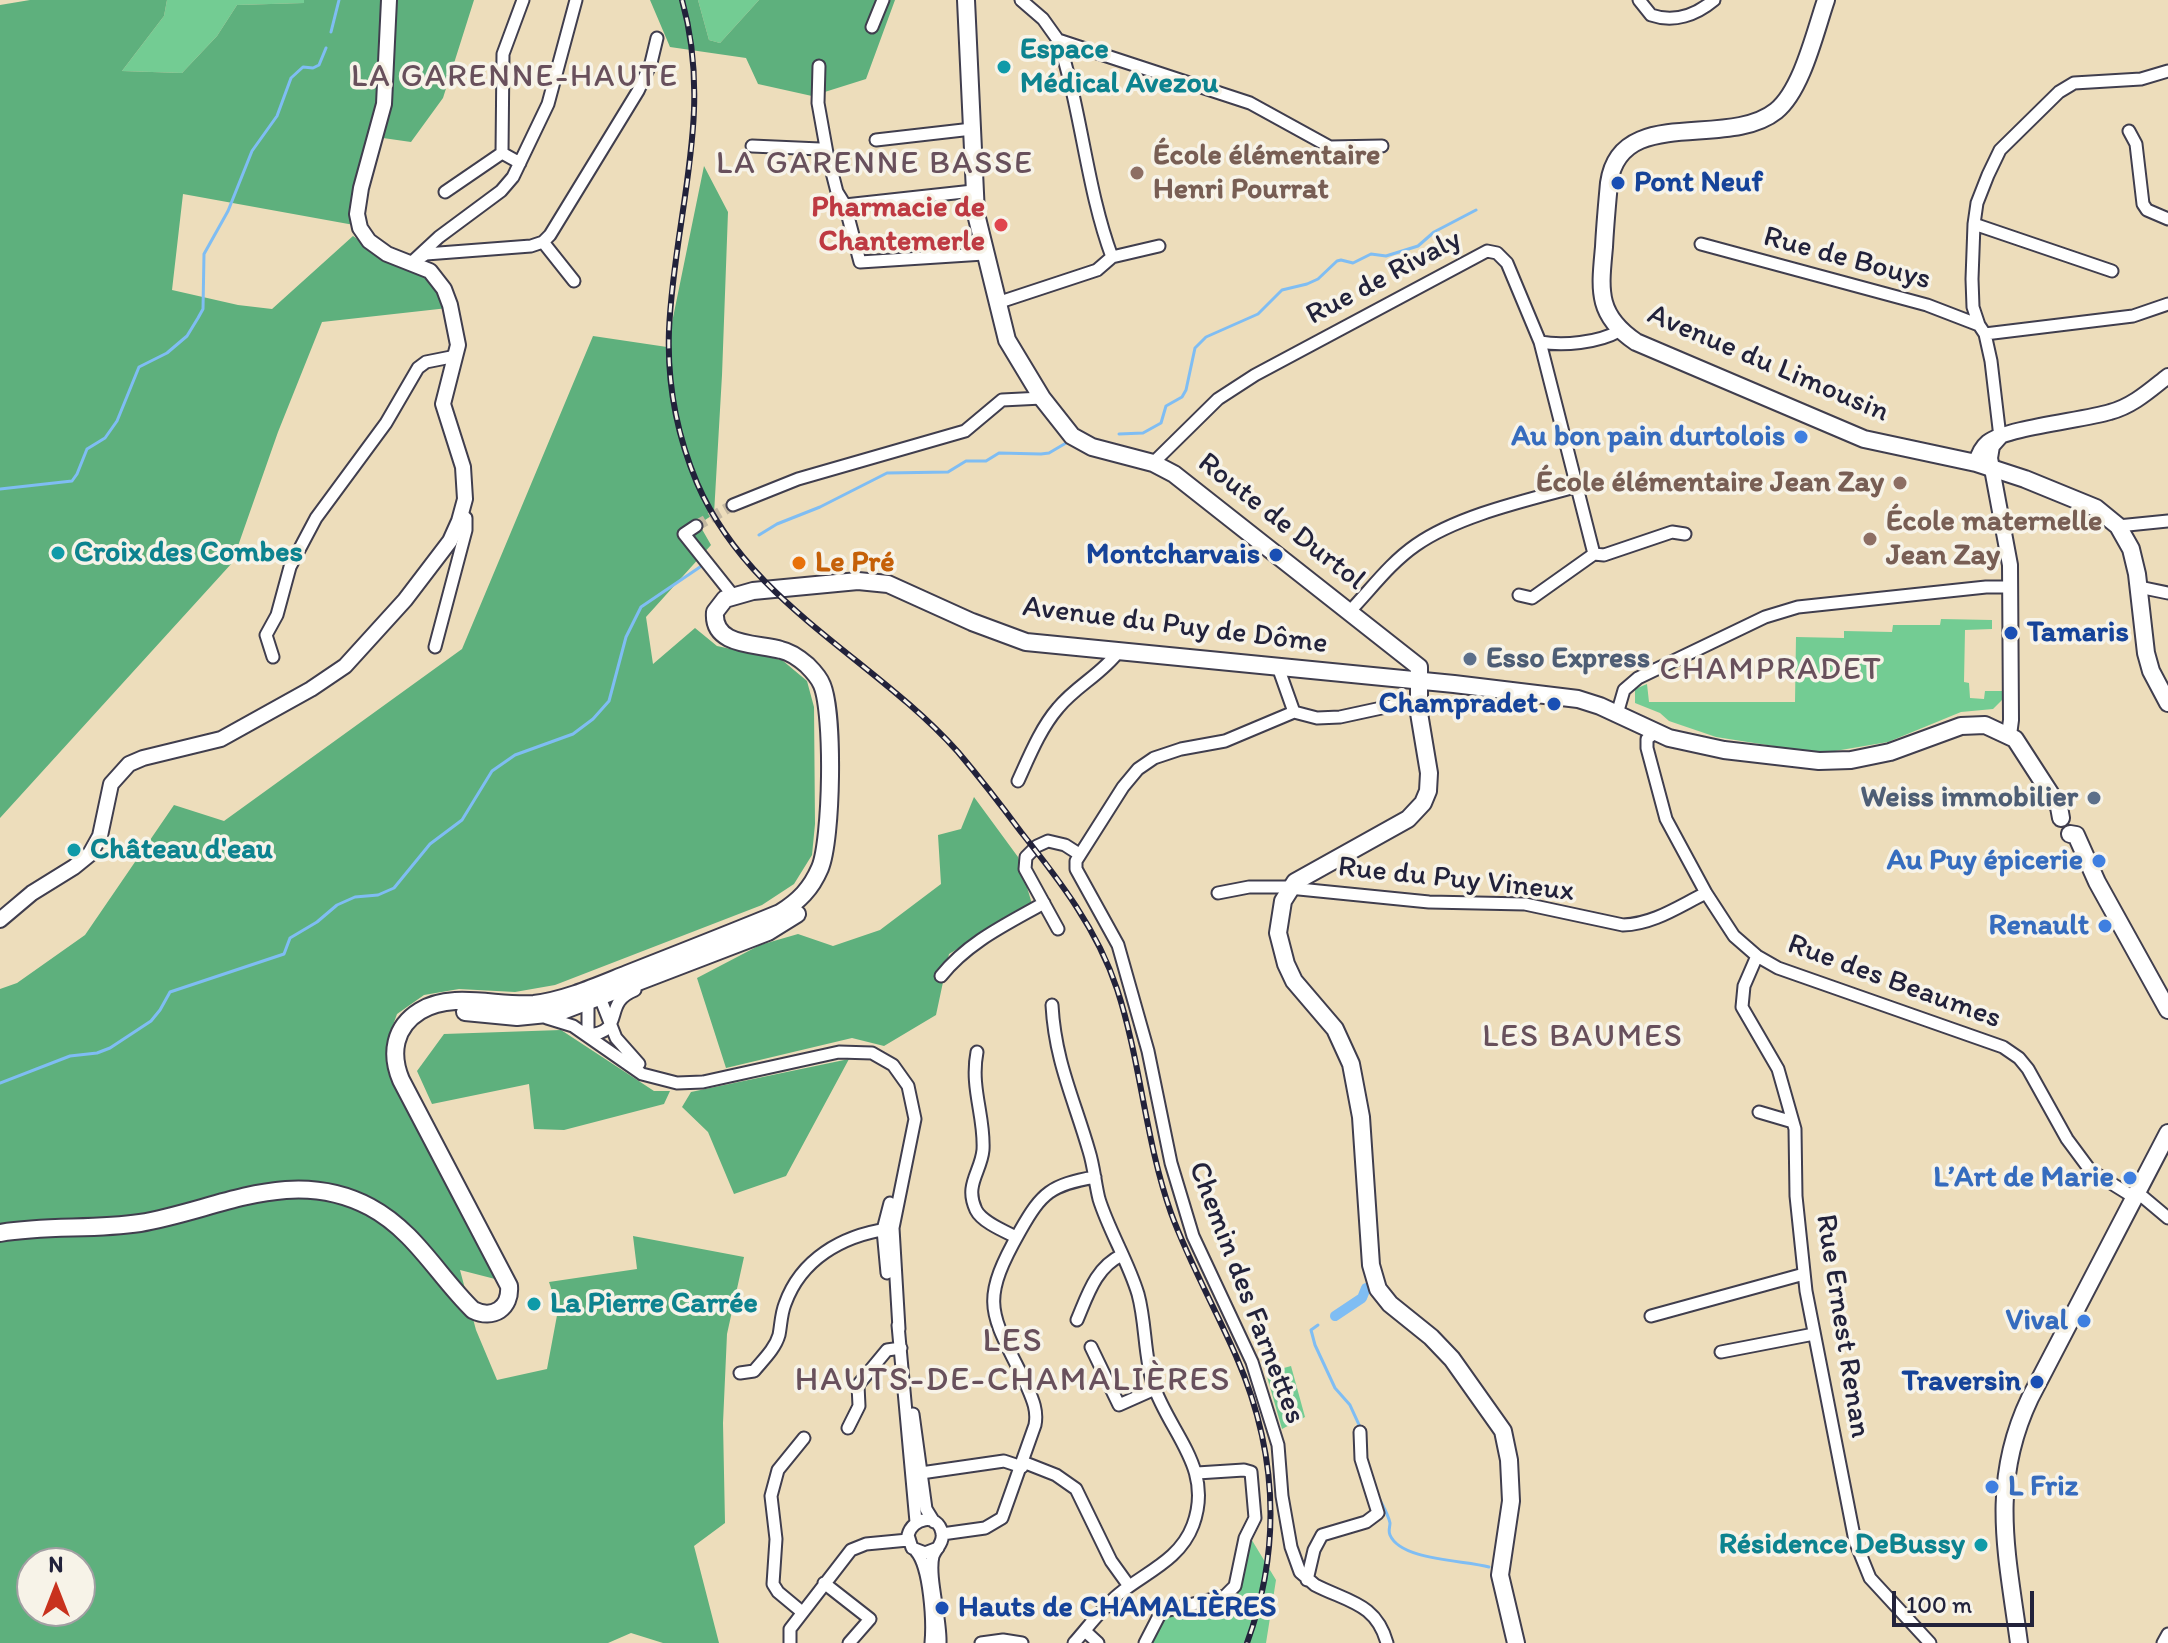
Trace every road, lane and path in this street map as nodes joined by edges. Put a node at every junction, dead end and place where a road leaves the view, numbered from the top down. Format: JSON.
{"nodes":[{"id":1,"x":389,"y":0,"type":"edge"},
{"id":2,"x":523,"y":0,"type":"edge"},
{"id":3,"x":576,"y":0,"type":"edge"},
{"id":4,"x":883,"y":0,"type":"edge"},
{"id":5,"x":966,"y":0,"type":"edge"},
{"id":6,"x":1021,"y":0,"type":"edge"},
{"id":7,"x":1639,"y":0,"type":"edge"},
{"id":8,"x":1714,"y":0,"type":"edge"},
{"id":9,"x":1826,"y":0,"type":"edge"},
{"id":10,"x":872,"y":27,"type":"dead end"},
{"id":11,"x":657,"y":38,"type":"dead end"},
{"id":12,"x":1058,"y":40,"type":"junction"},
{"id":13,"x":819,"y":66,"type":"dead end"},
{"id":14,"x":2168,"y":71,"type":"edge"},
{"id":15,"x":972,"y":129,"type":"junction"},
{"id":16,"x":2129,"y":131,"type":"dead end"},
{"id":17,"x":876,"y":140,"type":"dead end"},
{"id":18,"x":752,"y":146,"type":"dead end"},
{"id":19,"x":1382,"y":146,"type":"dead end"},
{"id":20,"x":502,"y":153,"type":"junction"},
{"id":21,"x":827,"y":153,"type":"junction"},
{"id":22,"x":520,"y":163,"type":"junction"},
{"id":23,"x":973,"y":191,"type":"junction"},
{"id":24,"x":445,"y":192,"type":"dead end"},
{"id":25,"x":845,"y":205,"type":"junction"},
{"id":26,"x":2168,"y":219,"type":"edge"},
{"id":27,"x":1974,"y":224,"type":"junction"},
{"id":28,"x":543,"y":242,"type":"junction"},
{"id":29,"x":1701,"y":244,"type":"dead end"},
{"id":30,"x":1159,"y":246,"type":"dead end"},
{"id":31,"x":984,"y":254,"type":"junction"},
{"id":32,"x":1112,"y":257,"type":"junction"},
{"id":33,"x":411,"y":263,"type":"junction"},
{"id":34,"x":2112,"y":271,"type":"dead end"},
{"id":35,"x":574,"y":281,"type":"dead end"},
{"id":36,"x":997,"y":303,"type":"junction"},
{"id":37,"x":2168,"y":304,"type":"edge"},
{"id":38,"x":1982,"y":329,"type":"junction"},
{"id":39,"x":1619,"y":331,"type":"junction"},
{"id":40,"x":1540,"y":342,"type":"junction"},
{"id":41,"x":456,"y":356,"type":"junction"},
{"id":42,"x":2168,"y":376,"type":"edge"},
{"id":43,"x":1042,"y":398,"type":"junction"},
{"id":44,"x":2000,"y":437,"type":"junction"},
{"id":45,"x":1153,"y":463,"type":"junction"},
{"id":46,"x":1976,"y":463,"type":"junction"},
{"id":47,"x":1993,"y":468,"type":"junction"},
{"id":48,"x":1579,"y":486,"type":"junction"},
{"id":49,"x":733,"y":505,"type":"tunnel mouth"},
{"id":50,"x":461,"y":515,"type":"junction"},
{"id":51,"x":2168,"y":521,"type":"edge"},
{"id":52,"x":696,"y":526,"type":"dead end"},
{"id":53,"x":2118,"y":526,"type":"junction"},
{"id":54,"x":1685,"y":534,"type":"dead end"},
{"id":55,"x":1594,"y":554,"type":"junction"},
{"id":56,"x":2010,"y":587,"type":"junction"},
{"id":57,"x":2139,"y":587,"type":"junction"},
{"id":58,"x":2168,"y":593,"type":"edge"},
{"id":59,"x":1519,"y":595,"type":"dead end"},
{"id":60,"x":735,"y":597,"type":"junction"},
{"id":61,"x":1350,"y":611,"type":"junction"},
{"id":62,"x":435,"y":647,"type":"dead end"},
{"id":63,"x":1119,"y":651,"type":"junction"},
{"id":64,"x":273,"y":657,"type":"dead end"},
{"id":65,"x":1278,"y":667,"type":"junction"},
{"id":66,"x":1420,"y":681,"type":"junction"},
{"id":67,"x":2010,"y":702,"type":"junction"},
{"id":68,"x":1418,"y":703,"type":"junction"},
{"id":69,"x":2168,"y":703,"type":"edge"},
{"id":70,"x":1617,"y":711,"type":"junction"},
{"id":71,"x":1294,"y":712,"type":"junction"},
{"id":72,"x":1992,"y":727,"type":"junction"},
{"id":73,"x":1656,"y":732,"type":"junction"},
{"id":74,"x":2009,"y":735,"type":"junction"},
{"id":75,"x":1693,"y":743,"type":"junction"},
{"id":76,"x":1018,"y":781,"type":"dead end"},
{"id":77,"x":1079,"y":854,"type":"junction"},
{"id":78,"x":1290,"y":888,"type":"junction"},
{"id":79,"x":1218,"y":893,"type":"dead end"},
{"id":80,"x":1706,"y":893,"type":"junction"},
{"id":81,"x":1044,"y":903,"type":"junction"},
{"id":82,"x":0,"y":920,"type":"edge"},
{"id":83,"x":1058,"y":929,"type":"dead end"},
{"id":84,"x":768,"y":932,"type":"junction"},
{"id":85,"x":708,"y":942,"type":"junction"},
{"id":86,"x":1757,"y":956,"type":"junction"},
{"id":87,"x":941,"y":976,"type":"dead end"},
{"id":88,"x":565,"y":997,"type":"junction"},
{"id":89,"x":595,"y":999,"type":"junction"},
{"id":90,"x":1052,"y":1005,"type":"dead end"},
{"id":91,"x":2168,"y":1010,"type":"edge"},
{"id":92,"x":525,"y":1017,"type":"junction"},
{"id":93,"x":611,"y":1027,"type":"junction"},
{"id":94,"x":588,"y":1035,"type":"junction"},
{"id":95,"x":977,"y":1052,"type":"dead end"},
{"id":96,"x":655,"y":1078,"type":"junction"},
{"id":97,"x":1759,"y":1112,"type":"dead end"},
{"id":98,"x":1793,"y":1122,"type":"junction"},
{"id":99,"x":2168,"y":1133,"type":"edge"},
{"id":100,"x":438,"y":1141,"type":"junction"},
{"id":101,"x":1095,"y":1177,"type":"junction"},
{"id":102,"x":2136,"y":1195,"type":"junction"},
{"id":103,"x":2168,"y":1218,"type":"edge"},
{"id":104,"x":888,"y":1229,"type":"junction"},
{"id":105,"x":0,"y":1233,"type":"edge"},
{"id":106,"x":1016,"y":1237,"type":"junction"},
{"id":107,"x":0,"y":1241,"type":"edge"},
{"id":108,"x":1122,"y":1255,"type":"junction"},
{"id":109,"x":1804,"y":1274,"type":"junction"},
{"id":110,"x":504,"y":1314,"type":"junction"},
{"id":111,"x":1651,"y":1316,"type":"dead end"},
{"id":112,"x":1077,"y":1320,"type":"dead end"},
{"id":113,"x":1814,"y":1334,"type":"junction"},
{"id":114,"x":1091,"y":1347,"type":"dead end"},
{"id":115,"x":901,"y":1348,"type":"junction"},
{"id":116,"x":1721,"y":1352,"type":"dead end"},
{"id":117,"x":740,"y":1373,"type":"dead end"},
{"id":118,"x":905,"y":1383,"type":"junction"},
{"id":119,"x":1155,"y":1389,"type":"junction"},
{"id":120,"x":848,"y":1428,"type":"dead end"},
{"id":121,"x":1360,"y":1432,"type":"dead end"},
{"id":122,"x":804,"y":1438,"type":"dead end"},
{"id":123,"x":1023,"y":1465,"type":"junction"},
{"id":124,"x":921,"y":1473,"type":"junction"},
{"id":125,"x":1197,"y":1473,"type":"junction"},
{"id":126,"x":916,"y":1522,"type":"junction"},
{"id":127,"x":935,"y":1522,"type":"junction"},
{"id":128,"x":942,"y":1534,"type":"junction"},
{"id":129,"x":908,"y":1540,"type":"junction"},
{"id":130,"x":938,"y":1548,"type":"junction"},
{"id":131,"x":916,"y":1551,"type":"junction"},
{"id":132,"x":1307,"y":1580,"type":"junction"},
{"id":133,"x":824,"y":1583,"type":"junction"},
{"id":134,"x":1129,"y":1586,"type":"junction"},
{"id":135,"x":802,"y":1612,"type":"junction"},
{"id":136,"x":1085,"y":1631,"type":"junction"},
{"id":137,"x":2168,"y":1634,"type":"edge"},
{"id":138,"x":940,"y":1638,"type":"edge"},
{"id":139,"x":790,"y":1643,"type":"edge"},
{"id":140,"x":849,"y":1643,"type":"edge"},
{"id":141,"x":931,"y":1643,"type":"edge"},
{"id":142,"x":950,"y":1643,"type":"edge"},
{"id":143,"x":981,"y":1643,"type":"edge"},
{"id":144,"x":1022,"y":1643,"type":"edge"},
{"id":145,"x":1074,"y":1643,"type":"edge"},
{"id":146,"x":1098,"y":1643,"type":"edge"},
{"id":147,"x":1145,"y":1643,"type":"edge"},
{"id":148,"x":1387,"y":1643,"type":"edge"},
{"id":149,"x":1516,"y":1643,"type":"edge"},
{"id":150,"x":1930,"y":1643,"type":"edge"},
{"id":151,"x":2019,"y":1643,"type":"edge"},
{"id":152,"x":2163,"y":1643,"type":"edge"}],
"edges":[{"from":1,"to":33,"type":"street"},
{"from":2,"to":20,"type":"street"},
{"from":3,"to":22,"type":"street"},
{"from":4,"to":10,"type":"street"},
{"from":5,"to":15,"type":"main road"},
{"from":6,"to":12,"type":"street"},
{"from":7,"to":8,"type":"street"},
{"from":9,"to":39,"type":"main road","name":"Avenue du Limousin"},
{"from":11,"to":28,"type":"street"},
{"from":12,"to":19,"type":"street"},
{"from":12,"to":32,"type":"street"},
{"from":13,"to":21,"type":"street"},
{"from":14,"to":27,"type":"street"},
{"from":15,"to":17,"type":"street"},
{"from":15,"to":23,"type":"main road"},
{"from":16,"to":26,"type":"street"},
{"from":18,"to":21,"type":"street"},
{"from":20,"to":22,"type":"street"},
{"from":20,"to":24,"type":"street"},
{"from":21,"to":25,"type":"street"},
{"from":22,"to":33,"type":"street"},
{"from":23,"to":25,"type":"street"},
{"from":23,"to":31,"type":"main road"},
{"from":25,"to":31,"type":"street"},
{"from":27,"to":34,"type":"street"},
{"from":27,"to":38,"type":"street"},
{"from":28,"to":33,"type":"street"},
{"from":28,"to":35,"type":"street"},
{"from":29,"to":38,"type":"street","name":"Rue de Bouys"},
{"from":30,"to":32,"type":"street"},
{"from":31,"to":36,"type":"main road"},
{"from":32,"to":36,"type":"street"},
{"from":33,"to":41,"type":"street"},
{"from":36,"to":43,"type":"main road"},
{"from":37,"to":38,"type":"street","name":"Rue de Bouys"},
{"from":38,"to":44,"type":"street"},
{"from":39,"to":40,"type":"street"},
{"from":39,"to":46,"type":"main road","name":"Avenue du Limousin"},
{"from":40,"to":45,"type":"street","name":"Rue de Rivaly"},
{"from":40,"to":48,"type":"street"},
{"from":41,"to":50,"type":"street"},
{"from":41,"to":64,"type":"street"},
{"from":42,"to":44,"type":"street"},
{"from":43,"to":45,"type":"main road","name":"Route de Durtol"},
{"from":43,"to":49,"type":"street"},
{"from":44,"to":46,"type":"street"},
{"from":44,"to":47,"type":"street"},
{"from":45,"to":61,"type":"main road","name":"Route de Durtol"},
{"from":46,"to":47,"type":"main road","name":"Avenue du Limousin"},
{"from":47,"to":53,"type":"main road","name":"Avenue du Limousin"},
{"from":47,"to":56,"type":"street"},
{"from":48,"to":55,"type":"street"},
{"from":48,"to":61,"type":"street"},
{"from":50,"to":62,"type":"street"},
{"from":50,"to":82,"type":"street"},
{"from":51,"to":53,"type":"street"},
{"from":52,"to":60,"type":"street"},
{"from":53,"to":57,"type":"main road"},
{"from":54,"to":55,"type":"street"},
{"from":55,"to":59,"type":"street"},
{"from":56,"to":67,"type":"street"},
{"from":56,"to":70,"type":"street"},
{"from":57,"to":58,"type":"street"},
{"from":57,"to":69,"type":"main road"},
{"from":60,"to":63,"type":"main road","name":"Avenue du Puy de Dôme"},
{"from":60,"to":84,"type":"main road"},
{"from":60,"to":85,"type":"main road"},
{"from":61,"to":66,"type":"main road","name":"Route de Durtol"},
{"from":63,"to":65,"type":"main road","name":"Avenue du Puy de Dôme"},
{"from":63,"to":76,"type":"street"},
{"from":65,"to":66,"type":"main road","name":"Avenue du Puy de Dôme"},
{"from":65,"to":71,"type":"street"},
{"from":66,"to":68,"type":"main road"},
{"from":66,"to":70,"type":"main road","name":"Avenue du Puy de Dôme"},
{"from":67,"to":72,"type":"street"},
{"from":67,"to":74,"type":"street"},
{"from":68,"to":71,"type":"street"},
{"from":68,"to":78,"type":"main road"},
{"from":70,"to":73,"type":"main road","name":"Avenue du Puy de Dôme"},
{"from":70,"to":75,"type":"main road","name":"Avenue du Puy de Dôme"},
{"from":71,"to":77,"type":"street"},
{"from":72,"to":74,"type":"main road","name":"Avenue du Puy de Dôme"},
{"from":72,"to":75,"type":"main road","name":"Avenue du Puy de Dôme"},
{"from":73,"to":75,"type":"main road","name":"Avenue du Puy de Dôme"},
{"from":73,"to":80,"type":"street","name":"Rue des Beaumes"},
{"from":74,"to":91,"type":"main road","name":"Avenue du Puy de Dôme"},
{"from":77,"to":81,"type":"street"},
{"from":77,"to":132,"type":"street","name":"Chemin des Farnettes"},
{"from":78,"to":79,"type":"street","name":"Rue du Puy Vineux"},
{"from":78,"to":80,"type":"street","name":"Rue du Puy Vineux"},
{"from":78,"to":149,"type":"main road"},
{"from":80,"to":86,"type":"street","name":"Rue des Beaumes"},
{"from":81,"to":83,"type":"street"},
{"from":81,"to":87,"type":"street"},
{"from":84,"to":89,"type":"main road"},
{"from":84,"to":93,"type":"street"},
{"from":85,"to":88,"type":"main road"},
{"from":85,"to":89,"type":"street"},
{"from":86,"to":98,"type":"street","name":"Rue Ernest Renan"},
{"from":86,"to":102,"type":"street","name":"Rue des Beaumes"},
{"from":88,"to":89,"type":"street"},
{"from":88,"to":100,"type":"main road"},
{"from":89,"to":92,"type":"main road"},
{"from":89,"to":93,"type":"street"},
{"from":89,"to":94,"type":"street"},
{"from":90,"to":101,"type":"street"},
{"from":92,"to":94,"type":"street"},
{"from":92,"to":100,"type":"main road"},
{"from":93,"to":94,"type":"street"},
{"from":93,"to":96,"type":"street"},
{"from":94,"to":96,"type":"street"},
{"from":95,"to":106,"type":"street"},
{"from":96,"to":104,"type":"street"},
{"from":97,"to":98,"type":"street"},
{"from":98,"to":109,"type":"street","name":"Rue Ernest Renan"},
{"from":99,"to":102,"type":"main road"},
{"from":100,"to":110,"type":"main road"},
{"from":101,"to":106,"type":"street"},
{"from":101,"to":108,"type":"street"},
{"from":102,"to":103,"type":"street","name":"Rue des Beaumes"},
{"from":102,"to":151,"type":"main road"},
{"from":104,"to":115,"type":"street"},
{"from":104,"to":117,"type":"street"},
{"from":105,"to":110,"type":"main road"},
{"from":106,"to":123,"type":"street"},
{"from":107,"to":110,"type":"main road"},
{"from":108,"to":112,"type":"street"},
{"from":108,"to":119,"type":"street"},
{"from":109,"to":111,"type":"street"},
{"from":109,"to":113,"type":"street","name":"Rue Ernest Renan"},
{"from":113,"to":116,"type":"street"},
{"from":113,"to":150,"type":"street","name":"Rue Ernest Renan"},
{"from":114,"to":119,"type":"street"},
{"from":115,"to":118,"type":"street"},
{"from":115,"to":120,"type":"street"},
{"from":118,"to":124,"type":"street"},
{"from":118,"to":126,"type":"street"},
{"from":119,"to":125,"type":"street"},
{"from":121,"to":132,"type":"street"},
{"from":122,"to":135,"type":"street"},
{"from":123,"to":124,"type":"street"},
{"from":123,"to":128,"type":"street"},
{"from":123,"to":134,"type":"street"},
{"from":124,"to":127,"type":"street"},
{"from":125,"to":134,"type":"street"},
{"from":125,"to":147,"type":"street"},
{"from":126,"to":127,"type":"street"},
{"from":126,"to":129,"type":"street"},
{"from":127,"to":128,"type":"street"},
{"from":128,"to":130,"type":"street"},
{"from":129,"to":131,"type":"street"},
{"from":129,"to":133,"type":"street"},
{"from":130,"to":131,"type":"street"},
{"from":130,"to":138,"type":"street"},
{"from":131,"to":141,"type":"street"},
{"from":132,"to":148,"type":"street"},
{"from":133,"to":135,"type":"street"},
{"from":133,"to":140,"type":"street"},
{"from":134,"to":136,"type":"street"},
{"from":135,"to":139,"type":"street"},
{"from":136,"to":145,"type":"street"},
{"from":136,"to":146,"type":"street"},
{"from":137,"to":152,"type":"street"},
{"from":138,"to":142,"type":"street"},
{"from":143,"to":144,"type":"street"}]}
